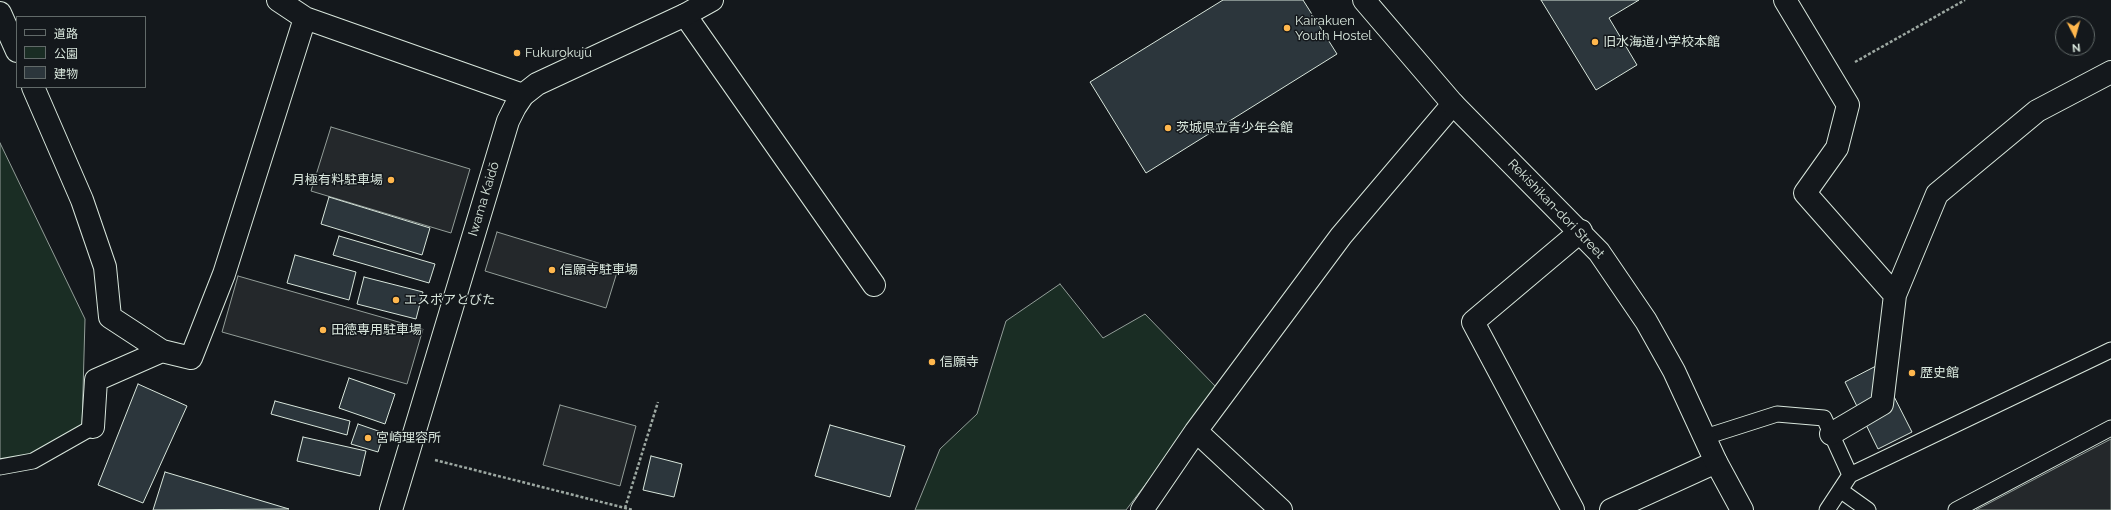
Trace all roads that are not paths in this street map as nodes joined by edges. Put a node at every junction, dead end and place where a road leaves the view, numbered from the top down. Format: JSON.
{"nodes":[{"id":1,"x":278,"y":0,"type":"edge"},
{"id":2,"x":712,"y":0,"type":"edge"},
{"id":3,"x":1364,"y":0,"type":"edge"},
{"id":4,"x":1784,"y":0,"type":"edge"},
{"id":5,"x":0,"y":13,"type":"edge"},
{"id":6,"x":685,"y":15,"type":"junction"},
{"id":7,"x":305,"y":18,"type":"junction"},
{"id":8,"x":16,"y":49,"type":"edge"},
{"id":9,"x":2111,"y":72,"type":"edge"},
{"id":10,"x":33,"y":88,"type":"edge"},
{"id":11,"x":523,"y":95,"type":"junction"},
{"id":12,"x":1453,"y":104,"type":"junction"},
{"id":13,"x":1581,"y":231,"type":"junction"},
{"id":14,"x":874,"y":285,"type":"dead end"},
{"id":15,"x":1895,"y":295,"type":"junction"},
{"id":16,"x":2111,"y":350,"type":"edge"},
{"id":17,"x":162,"y":351,"type":"junction"},
{"id":18,"x":93,"y":427,"type":"joint"},
{"id":19,"x":2111,"y":428,"type":"edge"},
{"id":20,"x":1196,"y":431,"type":"junction"},
{"id":21,"x":1831,"y":434,"type":"junction"},
{"id":22,"x":1705,"y":437,"type":"junction"},
{"id":23,"x":1716,"y":462,"type":"junction"},
{"id":24,"x":0,"y":467,"type":"edge"},
{"id":25,"x":1850,"y":475,"type":"junction"},
{"id":26,"x":1840,"y":490,"type":"junction"},
{"id":27,"x":391,"y":510,"type":"edge"},
{"id":28,"x":1142,"y":510,"type":"edge"},
{"id":29,"x":1281,"y":510,"type":"edge"},
{"id":30,"x":1573,"y":510,"type":"edge"},
{"id":31,"x":1611,"y":510,"type":"edge"},
{"id":32,"x":1742,"y":510,"type":"edge"},
{"id":33,"x":1827,"y":510,"type":"edge"},
{"id":34,"x":1868,"y":510,"type":"edge"},
{"id":35,"x":1956,"y":510,"type":"edge"}],
"edges":[{"from":1,"to":7,"type":"street"},
{"from":2,"to":6,"type":"street","name":"Iwama Kaidō"},
{"from":3,"to":12,"type":"street","name":"Rekishikan-dori Street"},
{"from":4,"to":15,"type":"street"},
{"from":5,"to":8,"type":"street"},
{"from":6,"to":11,"type":"street","name":"Iwama Kaidō"},
{"from":6,"to":14,"type":"street"},
{"from":7,"to":11,"type":"street"},
{"from":7,"to":17,"type":"street"},
{"from":9,"to":15,"type":"street"},
{"from":10,"to":17,"type":"street"},
{"from":11,"to":27,"type":"street","name":"Iwama Kaidō"},
{"from":12,"to":13,"type":"street","name":"Rekishikan-dori Street"},
{"from":12,"to":20,"type":"street"},
{"from":13,"to":22,"type":"street","name":"Rekishikan-dori Street"},
{"from":13,"to":30,"type":"street"},
{"from":15,"to":21,"type":"street"},
{"from":16,"to":25,"type":"lane"},
{"from":17,"to":18,"type":"street"},
{"from":18,"to":24,"type":"lane"},
{"from":19,"to":35,"type":"lane"},
{"from":20,"to":28,"type":"street"},
{"from":20,"to":29,"type":"street"},
{"from":21,"to":22,"type":"lane"},
{"from":21,"to":25,"type":"lane"},
{"from":22,"to":23,"type":"street","name":"Rekishikan-dori Street"},
{"from":23,"to":31,"type":"street"},
{"from":23,"to":32,"type":"street","name":"Rekishikan-dori Street"},
{"from":25,"to":26,"type":"lane"},
{"from":26,"to":33,"type":"lane"},
{"from":26,"to":34,"type":"lane"}]}
